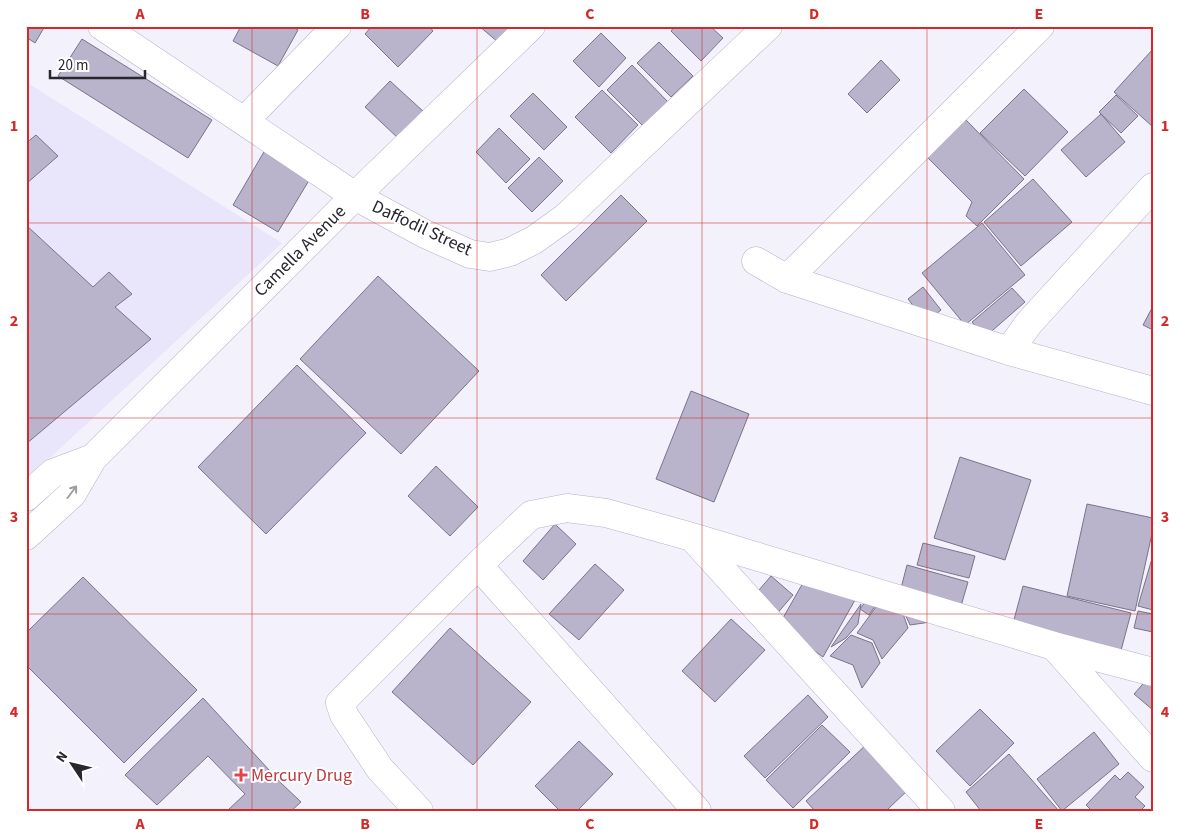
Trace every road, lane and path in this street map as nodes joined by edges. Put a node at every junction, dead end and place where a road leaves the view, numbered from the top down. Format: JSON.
{"nodes":[{"id":1,"x":102,"y":26,"type":"edge"},
{"id":2,"x":337,"y":26,"type":"edge"},
{"id":3,"x":531,"y":26,"type":"edge"},
{"id":4,"x":768,"y":26,"type":"edge"},
{"id":5,"x":1040,"y":26,"type":"edge"},
{"id":6,"x":244,"y":121,"type":"junction"},
{"id":7,"x":1153,"y":187,"type":"edge"},
{"id":8,"x":355,"y":196,"type":"junction"},
{"id":9,"x":756,"y":261,"type":"dead end"},
{"id":10,"x":787,"y":279,"type":"junction"},
{"id":11,"x":1009,"y":350,"type":"junction"},
{"id":12,"x":1153,"y":391,"type":"edge"},
{"id":13,"x":93,"y":458,"type":"junction"},
{"id":14,"x":26,"y":497,"type":"edge"},
{"id":15,"x":26,"y":536,"type":"edge"},
{"id":16,"x":692,"y":537,"type":"junction"},
{"id":17,"x":478,"y":565,"type":"junction"},
{"id":18,"x":1054,"y":646,"type":"junction"},
{"id":19,"x":1153,"y":672,"type":"edge"},
{"id":20,"x":1153,"y":758,"type":"edge"},
{"id":21,"x":419,"y":811,"type":"edge"},
{"id":22,"x":696,"y":811,"type":"edge"},
{"id":23,"x":941,"y":811,"type":"edge"}],
"edges":[{"from":1,"to":6,"type":"street","name":"Daffodil Street"},
{"from":2,"to":6,"type":"street"},
{"from":3,"to":8,"type":"street","name":"Camella Avenue"},
{"from":4,"to":8,"type":"street","name":"Daffodil Street"},
{"from":5,"to":10,"type":"street"},
{"from":6,"to":8,"type":"street","name":"Daffodil Street"},
{"from":7,"to":11,"type":"street"},
{"from":8,"to":13,"type":"street","name":"Camella Avenue"},
{"from":9,"to":10,"type":"street"},
{"from":10,"to":11,"type":"street"},
{"from":11,"to":12,"type":"street"},
{"from":13,"to":14,"type":"street","name":"Camella Avenue"},
{"from":15,"to":13,"type":"street","name":"Camella Avenue","one_way":true},
{"from":16,"to":17,"type":"street"},
{"from":16,"to":18,"type":"street"},
{"from":16,"to":23,"type":"street"},
{"from":17,"to":21,"type":"street"},
{"from":17,"to":22,"type":"street"},
{"from":18,"to":19,"type":"street"},
{"from":18,"to":20,"type":"street"}]}
